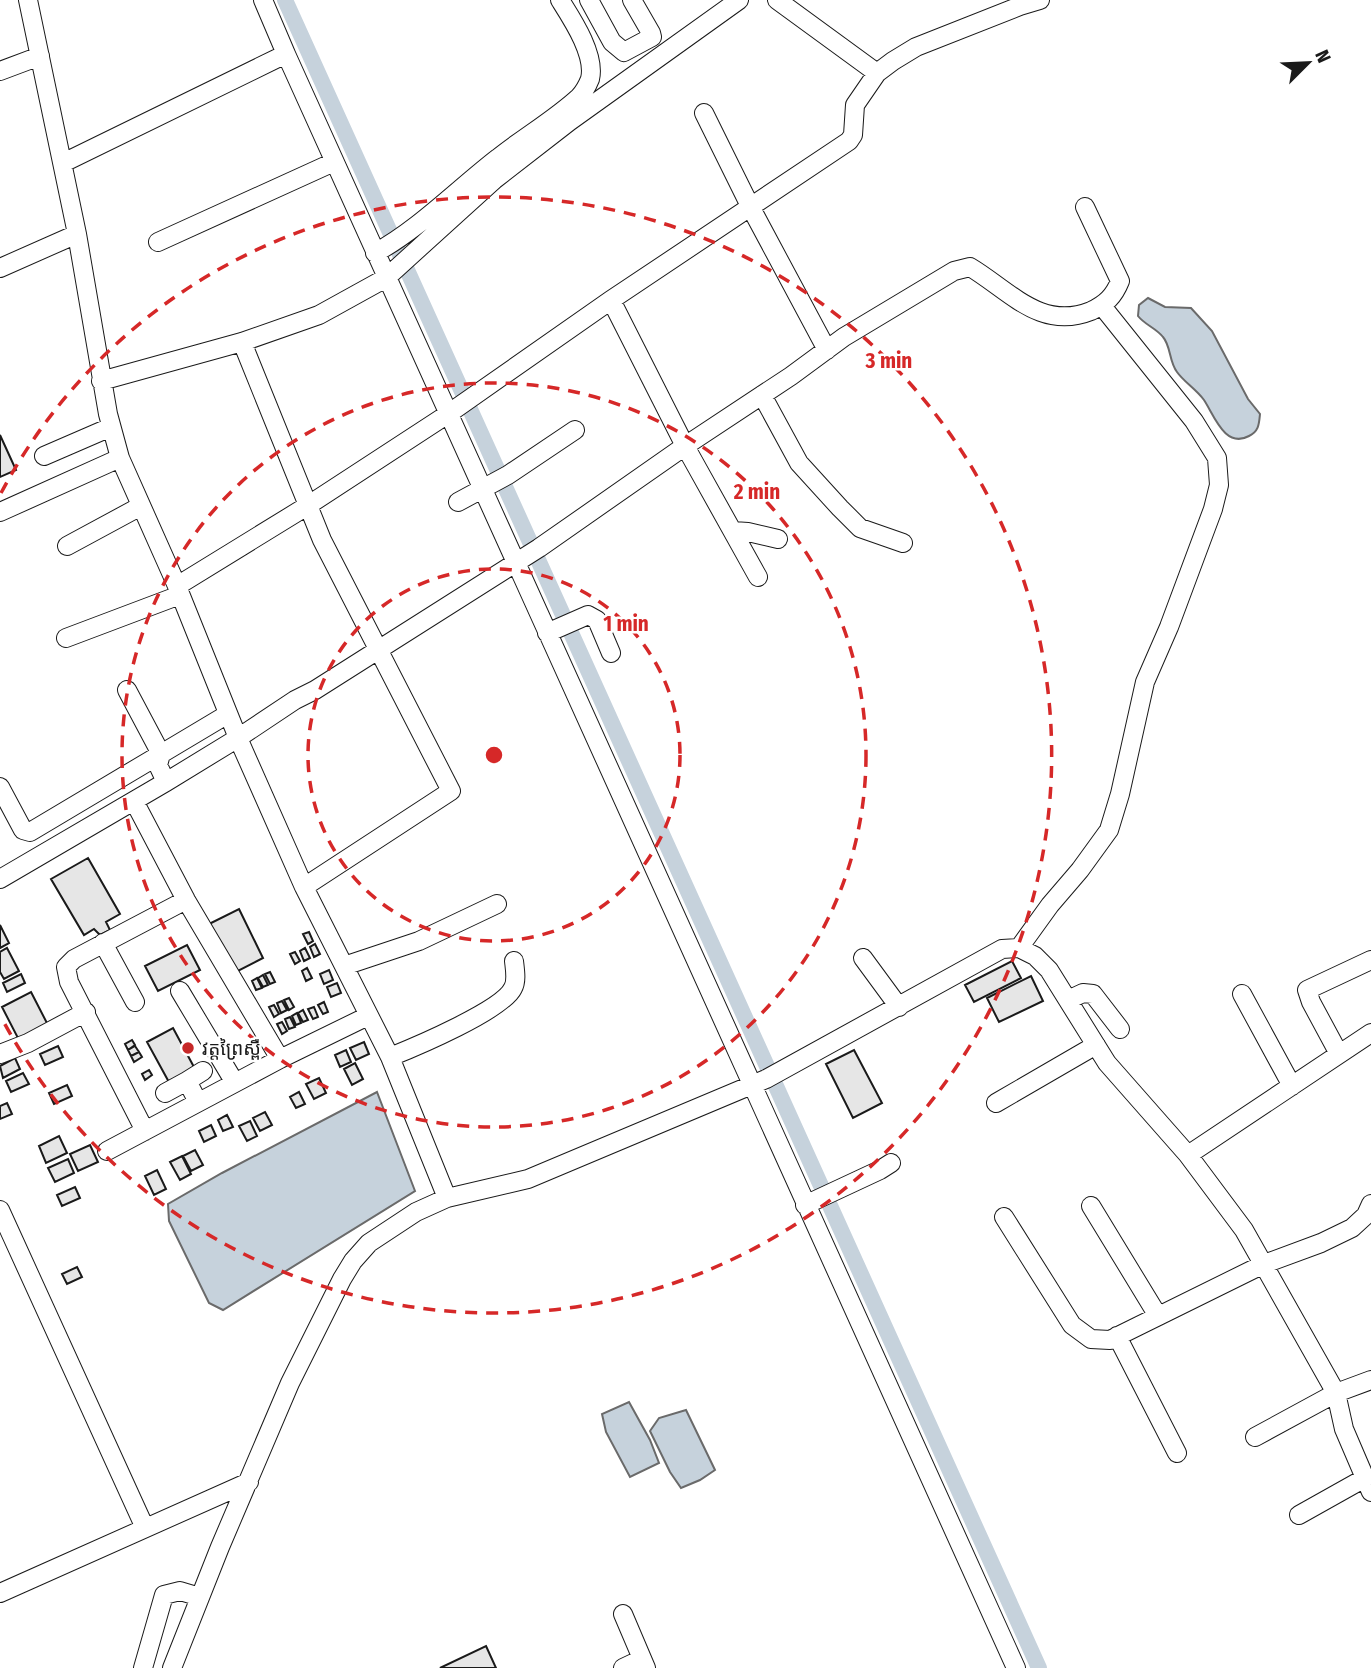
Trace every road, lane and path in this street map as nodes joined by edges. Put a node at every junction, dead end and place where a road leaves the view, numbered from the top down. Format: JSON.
{"nodes":[{"id":1,"x":28,"y":0,"type":"edge"},
{"id":2,"x":263,"y":0,"type":"edge"},
{"id":3,"x":560,"y":0,"type":"edge"},
{"id":4,"x":589,"y":0,"type":"edge"},
{"id":5,"x":632,"y":0,"type":"edge"},
{"id":6,"x":739,"y":0,"type":"edge"},
{"id":7,"x":778,"y":0,"type":"edge"},
{"id":8,"x":1040,"y":0,"type":"edge"},
{"id":9,"x":286,"y":54,"type":"junction"},
{"id":10,"x":40,"y":56,"type":"junction"},
{"id":11,"x":0,"y":71,"type":"edge"},
{"id":12,"x":877,"y":73,"type":"junction"},
{"id":13,"x":704,"y":113,"type":"dead end"},
{"id":14,"x":334,"y":162,"type":"junction"},
{"id":15,"x":63,"y":163,"type":"junction"},
{"id":16,"x":1086,"y":207,"type":"dead end"},
{"id":17,"x":751,"y":208,"type":"junction"},
{"id":18,"x":77,"y":234,"type":"junction"},
{"id":19,"x":158,"y":242,"type":"dead end"},
{"id":20,"x":387,"y":246,"type":"junction"},
{"id":21,"x":0,"y":268,"type":"edge"},
{"id":22,"x":397,"y":269,"type":"junction"},
{"id":23,"x":611,"y":300,"type":"junction"},
{"id":24,"x":1102,"y":306,"type":"junction"},
{"id":25,"x":242,"y":342,"type":"junction"},
{"id":26,"x":827,"y":350,"type":"junction"},
{"id":27,"x":102,"y":381,"type":"junction"},
{"id":28,"x":762,"y":395,"type":"junction"},
{"id":29,"x":460,"y":405,"type":"junction"},
{"id":30,"x":111,"y":427,"type":"junction"},
{"id":31,"x":575,"y":430,"type":"dead end"},
{"id":32,"x":685,"y":446,"type":"junction"},
{"id":33,"x":44,"y":456,"type":"dead end"},
{"id":34,"x":120,"y":458,"type":"junction"},
{"id":35,"x":494,"y":483,"type":"junction"},
{"id":36,"x":458,"y":502,"type":"dead end"},
{"id":37,"x":141,"y":506,"type":"junction"},
{"id":38,"x":307,"y":506,"type":"junction"},
{"id":39,"x":0,"y":512,"type":"edge"},
{"id":40,"x":733,"y":531,"type":"junction"},
{"id":41,"x":778,"y":539,"type":"dead end"},
{"id":42,"x":903,"y":543,"type":"dead end"},
{"id":43,"x":67,"y":546,"type":"dead end"},
{"id":44,"x":527,"y":556,"type":"junction"},
{"id":45,"x":758,"y":577,"type":"dead end"},
{"id":46,"x":178,"y":591,"type":"junction"},
{"id":47,"x":560,"y":627,"type":"junction"},
{"id":48,"x":66,"y":639,"type":"dead end"},
{"id":49,"x":377,"y":649,"type":"junction"},
{"id":50,"x":611,"y":653,"type":"dead end"},
{"id":51,"x":127,"y":690,"type":"dead end"},
{"id":52,"x":228,"y":714,"type":"junction"},
{"id":53,"x":238,"y":738,"type":"junction"},
{"id":54,"x":161,"y":754,"type":"junction"},
{"id":55,"x":166,"y":782,"type":"junction"},
{"id":56,"x":0,"y":787,"type":"edge"},
{"id":57,"x":134,"y":801,"type":"junction"},
{"id":58,"x":0,"y":879,"type":"edge"},
{"id":59,"x":303,"y":887,"type":"junction"},
{"id":60,"x":186,"y":900,"type":"junction"},
{"id":61,"x":497,"y":904,"type":"dead end"},
{"id":62,"x":103,"y":943,"type":"junction"},
{"id":63,"x":1019,"y":948,"type":"junction"},
{"id":64,"x":863,"y":958,"type":"dead end"},
{"id":65,"x":1371,"y":960,"type":"edge"},
{"id":66,"x":514,"y":961,"type":"dead end"},
{"id":67,"x":344,"y":966,"type":"junction"},
{"id":68,"x":180,"y":990,"type":"dead end"},
{"id":69,"x":1242,"y":994,"type":"dead end"},
{"id":70,"x":1068,"y":1000,"type":"junction"},
{"id":71,"x":135,"y":1002,"type":"dead end"},
{"id":72,"x":899,"y":1007,"type":"junction"},
{"id":73,"x":86,"y":1012,"type":"junction"},
{"id":74,"x":369,"y":1016,"type":"junction"},
{"id":75,"x":1120,"y":1029,"type":"dead end"},
{"id":76,"x":1371,"y":1033,"type":"edge"},
{"id":77,"x":1096,"y":1045,"type":"junction"},
{"id":78,"x":0,"y":1054,"type":"edge"},
{"id":79,"x":1339,"y":1054,"type":"junction"},
{"id":80,"x":390,"y":1057,"type":"junction"},
{"id":81,"x":280,"y":1059,"type":"junction"},
{"id":82,"x":203,"y":1071,"type":"dead end"},
{"id":83,"x":765,"y":1080,"type":"junction"},
{"id":84,"x":187,"y":1081,"type":"junction"},
{"id":85,"x":235,"y":1083,"type":"junction"},
{"id":86,"x":1292,"y":1086,"type":"junction"},
{"id":87,"x":165,"y":1093,"type":"dead end"},
{"id":88,"x":198,"y":1102,"type":"junction"},
{"id":89,"x":996,"y":1103,"type":"dead end"},
{"id":90,"x":145,"y":1131,"type":"junction"},
{"id":91,"x":107,"y":1151,"type":"dead end"},
{"id":92,"x":1188,"y":1155,"type":"junction"},
{"id":93,"x":891,"y":1163,"type":"dead end"},
{"id":94,"x":447,"y":1198,"type":"junction"},
{"id":95,"x":819,"y":1199,"type":"junction"},
{"id":96,"x":1371,"y":1204,"type":"edge"},
{"id":97,"x":1091,"y":1206,"type":"dead end"},
{"id":98,"x":0,"y":1210,"type":"edge"},
{"id":99,"x":1004,"y":1217,"type":"dead end"},
{"id":100,"x":1264,"y":1264,"type":"junction"},
{"id":101,"x":1158,"y":1316,"type":"junction"},
{"id":102,"x":1117,"y":1336,"type":"junction"},
{"id":103,"x":1371,"y":1380,"type":"edge"},
{"id":104,"x":1336,"y":1393,"type":"junction"},
{"id":105,"x":1255,"y":1437,"type":"dead end"},
{"id":106,"x":1177,"y":1452,"type":"dead end"},
{"id":107,"x":249,"y":1482,"type":"junction"},
{"id":108,"x":1368,"y":1485,"type":"edge"},
{"id":109,"x":1299,"y":1515,"type":"dead end"},
{"id":110,"x":145,"y":1528,"type":"junction"},
{"id":111,"x":0,"y":1592,"type":"edge"},
{"id":112,"x":200,"y":1597,"type":"junction"},
{"id":113,"x":623,"y":1615,"type":"dead end"},
{"id":114,"x":644,"y":1664,"type":"edge"},
{"id":115,"x":143,"y":1668,"type":"edge"},
{"id":116,"x":172,"y":1668,"type":"edge"},
{"id":117,"x":623,"y":1668,"type":"edge"},
{"id":118,"x":1016,"y":1668,"type":"edge"}],
"edges":[{"from":1,"to":10,"type":"street"},
{"from":2,"to":9,"type":"street"},
{"from":3,"to":20,"type":"street"},
{"from":4,"to":5,"type":"street"},
{"from":6,"to":22,"type":"street"},
{"from":7,"to":12,"type":"street"},
{"from":8,"to":12,"type":"street"},
{"from":9,"to":14,"type":"street"},
{"from":9,"to":15,"type":"street"},
{"from":10,"to":11,"type":"street"},
{"from":10,"to":15,"type":"street"},
{"from":12,"to":17,"type":"street"},
{"from":13,"to":17,"type":"street"},
{"from":14,"to":19,"type":"street"},
{"from":14,"to":20,"type":"street"},
{"from":15,"to":18,"type":"street"},
{"from":16,"to":24,"type":"street"},
{"from":17,"to":23,"type":"street"},
{"from":17,"to":26,"type":"street"},
{"from":18,"to":21,"type":"street"},
{"from":18,"to":27,"type":"street"},
{"from":20,"to":22,"type":"street"},
{"from":22,"to":25,"type":"street"},
{"from":22,"to":29,"type":"street"},
{"from":23,"to":29,"type":"street"},
{"from":23,"to":32,"type":"street"},
{"from":24,"to":26,"type":"street"},
{"from":24,"to":63,"type":"street"},
{"from":25,"to":27,"type":"street"},
{"from":25,"to":38,"type":"street"},
{"from":26,"to":28,"type":"street"},
{"from":27,"to":30,"type":"street"},
{"from":28,"to":32,"type":"street"},
{"from":28,"to":42,"type":"street"},
{"from":29,"to":35,"type":"street"},
{"from":29,"to":38,"type":"street"},
{"from":30,"to":33,"type":"street"},
{"from":30,"to":34,"type":"street"},
{"from":31,"to":35,"type":"street"},
{"from":32,"to":40,"type":"street"},
{"from":32,"to":44,"type":"street"},
{"from":34,"to":37,"type":"street"},
{"from":34,"to":39,"type":"street"},
{"from":35,"to":36,"type":"street"},
{"from":35,"to":44,"type":"street"},
{"from":37,"to":43,"type":"street"},
{"from":37,"to":46,"type":"street"},
{"from":38,"to":46,"type":"street"},
{"from":38,"to":49,"type":"street"},
{"from":40,"to":41,"type":"street"},
{"from":40,"to":45,"type":"street"},
{"from":44,"to":47,"type":"street"},
{"from":44,"to":49,"type":"street"},
{"from":46,"to":48,"type":"street"},
{"from":46,"to":52,"type":"street"},
{"from":47,"to":50,"type":"street"},
{"from":47,"to":83,"type":"street"},
{"from":49,"to":53,"type":"street"},
{"from":49,"to":59,"type":"street"},
{"from":51,"to":54,"type":"street"},
{"from":52,"to":53,"type":"street"},
{"from":52,"to":54,"type":"street"},
{"from":53,"to":55,"type":"street"},
{"from":53,"to":59,"type":"street"},
{"from":54,"to":55,"type":"street"},
{"from":54,"to":56,"type":"street"},
{"from":55,"to":57,"type":"street"},
{"from":57,"to":58,"type":"street"},
{"from":57,"to":60,"type":"street"},
{"from":59,"to":67,"type":"street"},
{"from":60,"to":62,"type":"street"},
{"from":60,"to":81,"type":"street"},
{"from":61,"to":67,"type":"street"},
{"from":62,"to":71,"type":"street"},
{"from":62,"to":73,"type":"street"},
{"from":63,"to":70,"type":"street"},
{"from":63,"to":72,"type":"street"},
{"from":64,"to":72,"type":"street"},
{"from":65,"to":79,"type":"street"},
{"from":66,"to":80,"type":"street"},
{"from":67,"to":74,"type":"street"},
{"from":68,"to":85,"type":"street"},
{"from":69,"to":86,"type":"street"},
{"from":70,"to":75,"type":"street"},
{"from":70,"to":77,"type":"street"},
{"from":72,"to":83,"type":"street"},
{"from":73,"to":78,"type":"street"},
{"from":73,"to":90,"type":"street"},
{"from":74,"to":80,"type":"street"},
{"from":74,"to":81,"type":"street"},
{"from":76,"to":79,"type":"street"},
{"from":77,"to":89,"type":"street"},
{"from":77,"to":92,"type":"street"},
{"from":79,"to":86,"type":"street"},
{"from":80,"to":94,"type":"street"},
{"from":81,"to":85,"type":"street"},
{"from":82,"to":84,"type":"street"},
{"from":83,"to":94,"type":"street"},
{"from":83,"to":95,"type":"street"},
{"from":84,"to":87,"type":"street"},
{"from":84,"to":88,"type":"street"},
{"from":85,"to":88,"type":"street"},
{"from":86,"to":92,"type":"street"},
{"from":88,"to":90,"type":"street"},
{"from":90,"to":91,"type":"street"},
{"from":92,"to":100,"type":"street"},
{"from":93,"to":95,"type":"street"},
{"from":94,"to":107,"type":"street"},
{"from":95,"to":118,"type":"street"},
{"from":96,"to":100,"type":"street"},
{"from":97,"to":101,"type":"street"},
{"from":98,"to":110,"type":"street"},
{"from":99,"to":102,"type":"street"},
{"from":100,"to":101,"type":"street"},
{"from":100,"to":104,"type":"street"},
{"from":101,"to":102,"type":"street"},
{"from":102,"to":106,"type":"street"},
{"from":103,"to":104,"type":"street"},
{"from":104,"to":105,"type":"street"},
{"from":104,"to":108,"type":"street"},
{"from":107,"to":110,"type":"street"},
{"from":107,"to":112,"type":"street"},
{"from":108,"to":109,"type":"street"},
{"from":110,"to":111,"type":"street"},
{"from":112,"to":115,"type":"street"},
{"from":112,"to":116,"type":"street"},
{"from":113,"to":114,"type":"street"},
{"from":114,"to":117,"type":"street"}]}
